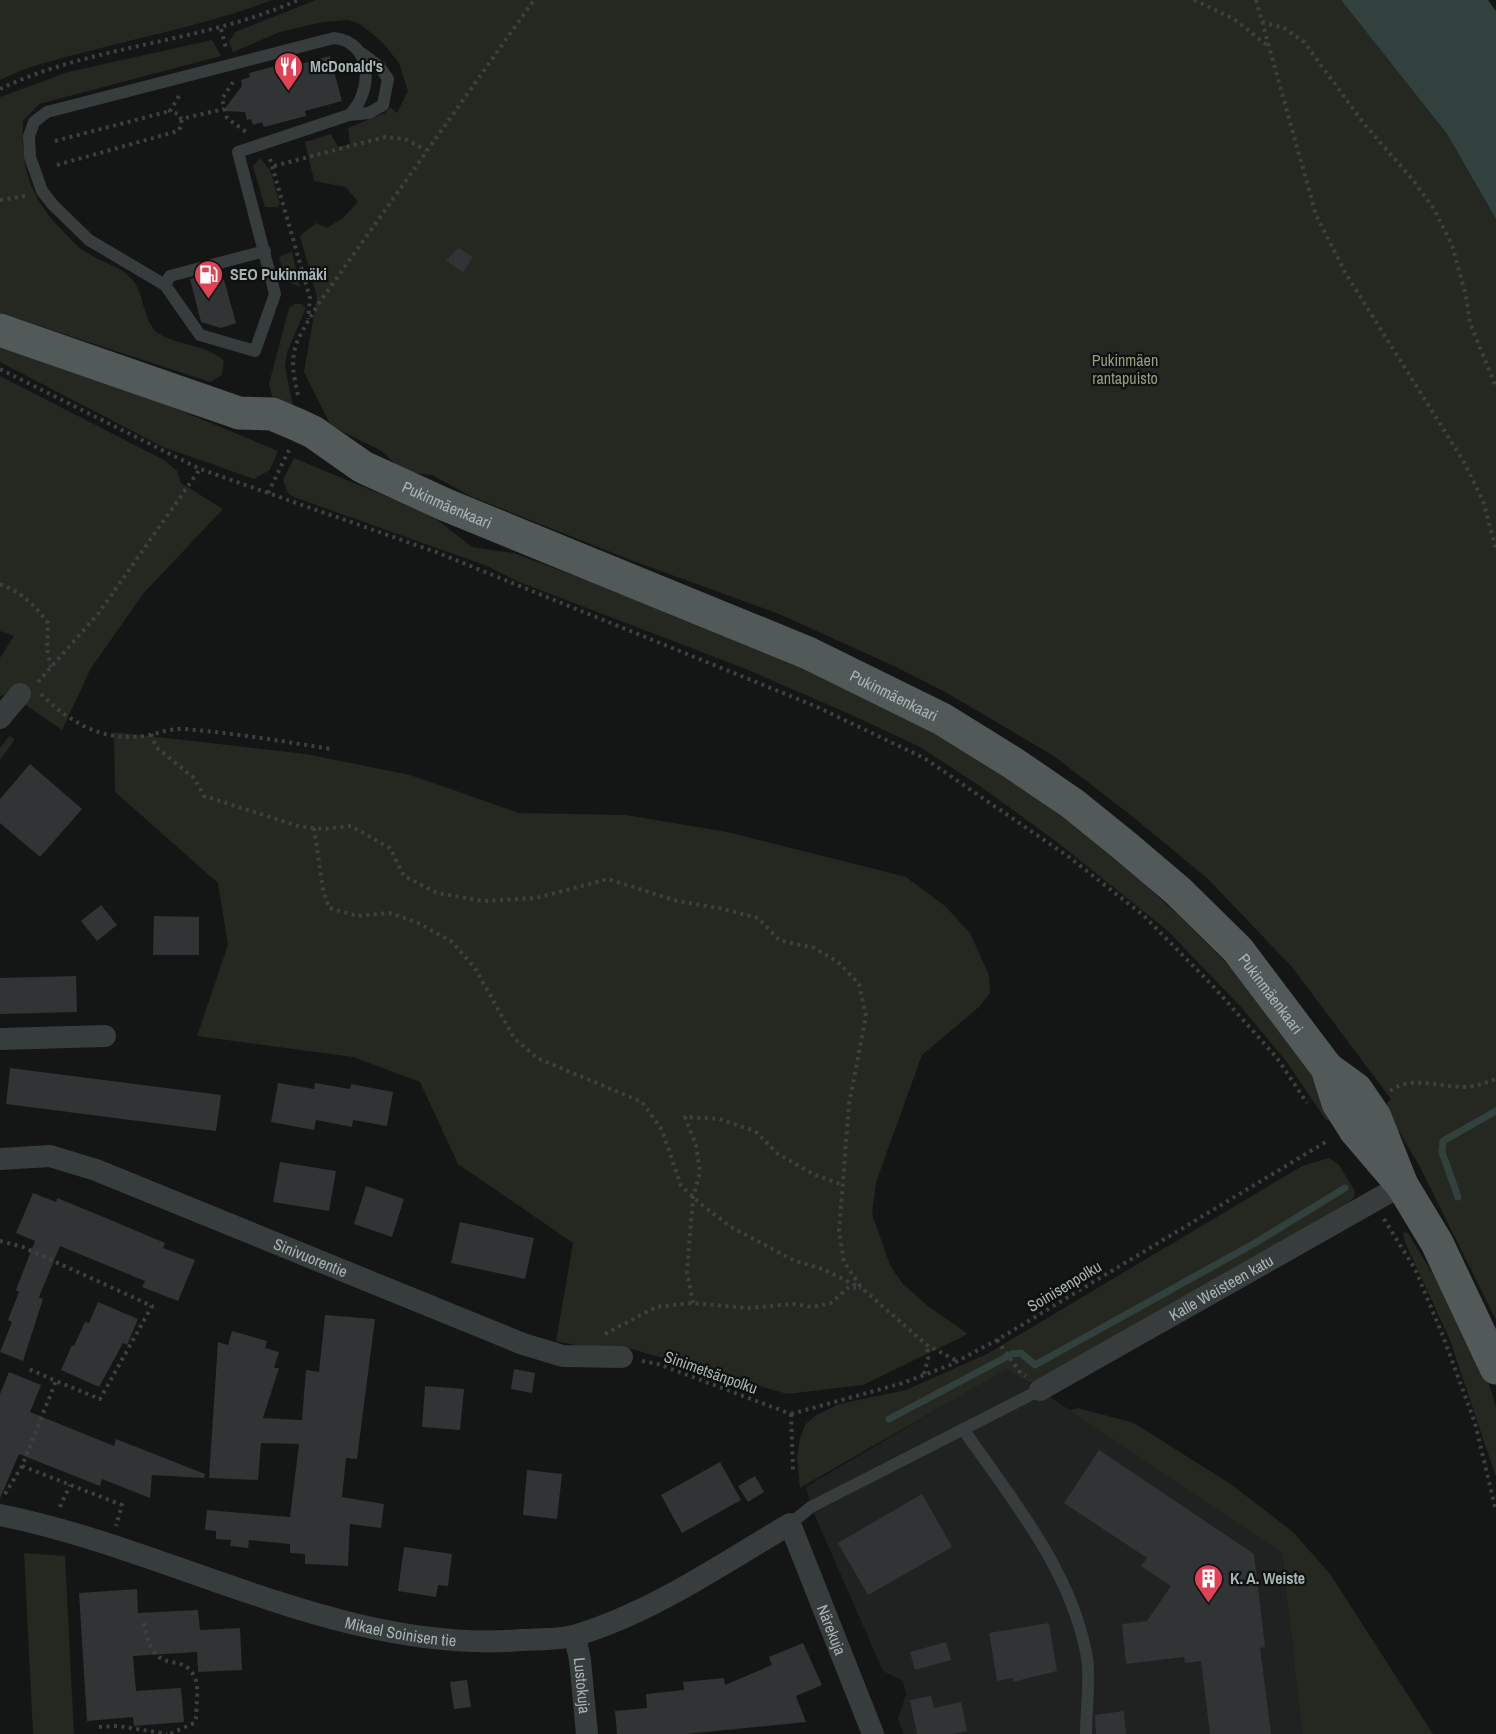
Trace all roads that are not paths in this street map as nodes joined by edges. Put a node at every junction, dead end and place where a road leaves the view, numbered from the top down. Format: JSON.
{"nodes":[{"id":1,"x":363,"y":54,"type":"junction"},
{"id":2,"x":349,"y":116,"type":"junction"},
{"id":3,"x":265,"y":250,"type":"junction"},
{"id":4,"x":165,"y":285,"type":"junction"},
{"id":5,"x":0,"y":330,"type":"edge"},
{"id":6,"x":27,"y":691,"type":"road end"},
{"id":7,"x":0,"y":718,"type":"edge"},
{"id":8,"x":105,"y":1036,"type":"dead end"},
{"id":9,"x":0,"y":1039,"type":"edge"},
{"id":10,"x":0,"y":1159,"type":"edge"},
{"id":11,"x":1402,"y":1185,"type":"junction"},
{"id":12,"x":622,"y":1357,"type":"road end"},
{"id":13,"x":1496,"y":1368,"type":"edge"},
{"id":14,"x":1040,"y":1390,"type":"joint"},
{"id":15,"x":963,"y":1429,"type":"junction"},
{"id":16,"x":0,"y":1508,"type":"edge"},
{"id":17,"x":790,"y":1524,"type":"junction"},
{"id":18,"x":575,"y":1636,"type":"junction"},
{"id":19,"x":587,"y":1734,"type":"edge"},
{"id":20,"x":873,"y":1734,"type":"edge"},
{"id":21,"x":1086,"y":1734,"type":"edge"}],
"edges":[{"from":1,"to":2,"type":"lane"},
{"from":1,"to":2,"type":"lane"},
{"from":1,"to":4,"type":"lane"},
{"from":2,"to":3,"type":"lane"},
{"from":3,"to":4,"type":"lane"},
{"from":3,"to":4,"type":"lane"},
{"from":5,"to":11,"type":"main road","name":"Pukinmäenkaari"},
{"from":6,"to":7,"type":"street"},
{"from":8,"to":9,"type":"street"},
{"from":10,"to":12,"type":"street","name":"Sinivuorentie"},
{"from":11,"to":13,"type":"main road","name":"Pukinmäenkaari"},
{"from":11,"to":14,"type":"street","name":"Kalle Weisteen katu"},
{"from":14,"to":15,"type":"lane"},
{"from":15,"to":17,"type":"lane"},
{"from":15,"to":21,"type":"lane"},
{"from":16,"to":18,"type":"street","name":"Mikael Soinisen tie"},
{"from":17,"to":18,"type":"street","name":"Mikael Soinisen tie"},
{"from":17,"to":20,"type":"street","name":"Närekuja"},
{"from":18,"to":19,"type":"street","name":"Lustokuja"}]}
